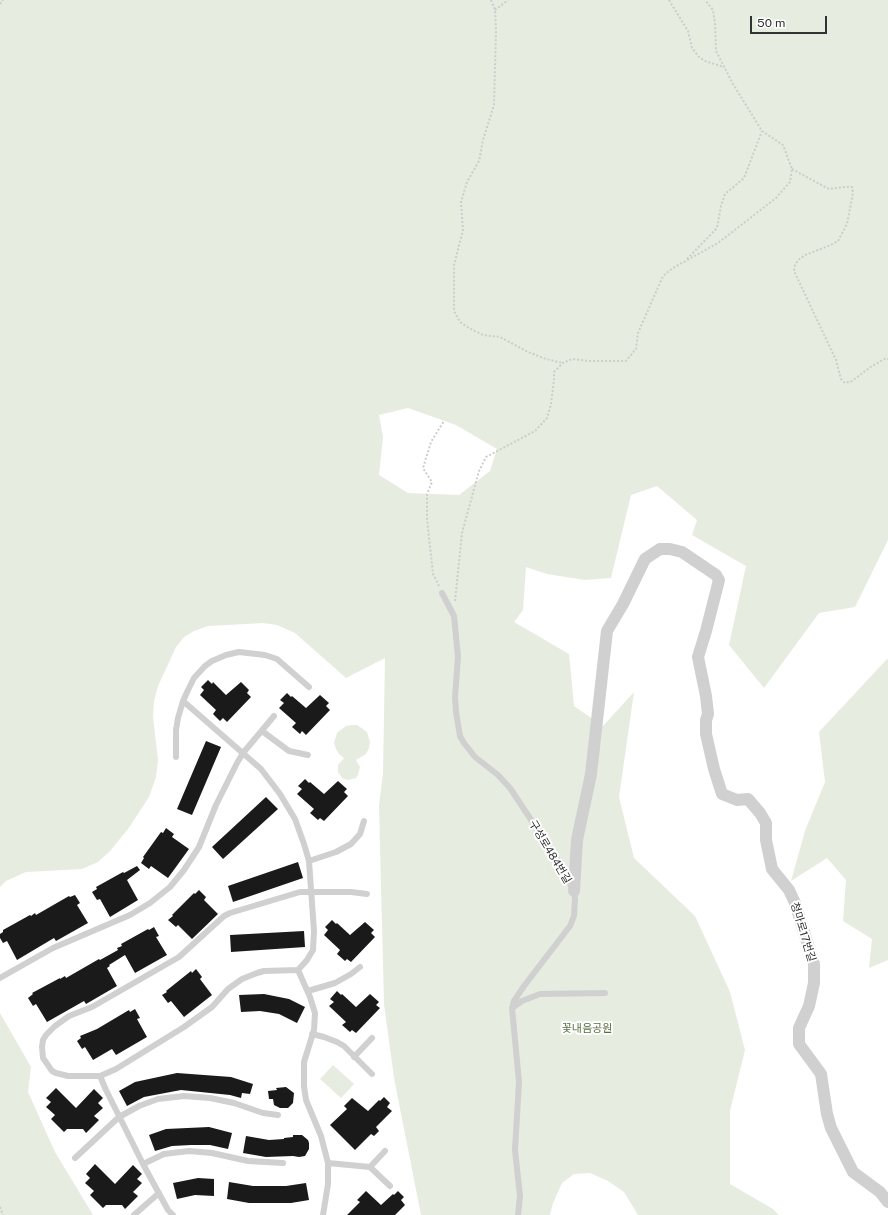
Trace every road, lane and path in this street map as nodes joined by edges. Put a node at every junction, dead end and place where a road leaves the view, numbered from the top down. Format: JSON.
{"nodes":[{"id":1,"x":3,"y":0,"type":"edge"},
{"id":2,"x":491,"y":0,"type":"edge"},
{"id":3,"x":508,"y":0,"type":"edge"},
{"id":4,"x":669,"y":0,"type":"edge"},
{"id":5,"x":705,"y":0,"type":"edge"},
{"id":6,"x":0,"y":4,"type":"edge"},
{"id":7,"x":495,"y":10,"type":"junction"},
{"id":8,"x":724,"y":67,"type":"junction"},
{"id":9,"x":762,"y":131,"type":"junction"},
{"id":10,"x":792,"y":169,"type":"junction"},
{"id":11,"x":684,"y":262,"type":"junction"},
{"id":12,"x":888,"y":359,"type":"edge"},
{"id":13,"x":563,"y":363,"type":"junction"},
{"id":14,"x":444,"y":421,"type":"dead end"},
{"id":15,"x":442,"y":593,"type":"joint"},
{"id":16,"x":454,"y":616,"type":"junction"},
{"id":17,"x":309,"y":687,"type":"dead end"},
{"id":18,"x":183,"y":701,"type":"junction"},
{"id":19,"x":274,"y":716,"type":"dead end"},
{"id":20,"x":262,"y":731,"type":"junction"},
{"id":21,"x":243,"y":753,"type":"junction"},
{"id":22,"x":308,"y":754,"type":"dead end"},
{"id":23,"x":176,"y":757,"type":"dead end"},
{"id":24,"x":364,"y":822,"type":"dead end"},
{"id":25,"x":309,"y":861,"type":"junction"},
{"id":26,"x":312,"y":891,"type":"junction"},
{"id":27,"x":574,"y":891,"type":"junction"},
{"id":28,"x":367,"y":894,"type":"dead end"},
{"id":29,"x":360,"y":966,"type":"dead end"},
{"id":30,"x":298,"y":970,"type":"junction"},
{"id":31,"x":0,"y":978,"type":"edge"},
{"id":32,"x":308,"y":991,"type":"junction"},
{"id":33,"x":605,"y":993,"type":"dead end"},
{"id":34,"x":512,"y":1008,"type":"junction"},
{"id":35,"x":312,"y":1034,"type":"junction"},
{"id":36,"x":372,"y":1038,"type":"dead end"},
{"id":37,"x":354,"y":1057,"type":"junction"},
{"id":38,"x":372,"y":1074,"type":"dead end"},
{"id":39,"x":100,"y":1076,"type":"junction"},
{"id":40,"x":278,"y":1115,"type":"dead end"},
{"id":41,"x":119,"y":1117,"type":"junction"},
{"id":42,"x":385,"y":1151,"type":"dead end"},
{"id":43,"x":75,"y":1158,"type":"dead end"},
{"id":44,"x":283,"y":1162,"type":"dead end"},
{"id":45,"x":328,"y":1163,"type":"junction"},
{"id":46,"x":143,"y":1164,"type":"junction"},
{"id":47,"x":370,"y":1167,"type":"junction"},
{"id":48,"x":390,"y":1186,"type":"dead end"},
{"id":49,"x":159,"y":1193,"type":"junction"},
{"id":50,"x":888,"y":1202,"type":"edge"},
{"id":51,"x":0,"y":1207,"type":"edge"},
{"id":52,"x":3,"y":1215,"type":"edge"},
{"id":53,"x":134,"y":1215,"type":"edge"},
{"id":54,"x":173,"y":1215,"type":"edge"},
{"id":55,"x":323,"y":1215,"type":"edge"},
{"id":56,"x":518,"y":1215,"type":"edge"}],
"edges":[{"from":1,"to":6,"type":"path"},
{"from":2,"to":7,"type":"path"},
{"from":3,"to":7,"type":"path"},
{"from":4,"to":8,"type":"path"},
{"from":5,"to":8,"type":"path"},
{"from":7,"to":13,"type":"path"},
{"from":8,"to":9,"type":"path"},
{"from":9,"to":10,"type":"path"},
{"from":9,"to":11,"type":"path"},
{"from":10,"to":11,"type":"path"},
{"from":10,"to":12,"type":"path"},
{"from":11,"to":13,"type":"path"},
{"from":13,"to":16,"type":"path"},
{"from":14,"to":15,"type":"path"},
{"from":15,"to":16,"type":"lane","name":"구성로484번길"},
{"from":16,"to":27,"type":"lane","name":"구성로484번길"},
{"from":17,"to":18,"type":"lane"},
{"from":18,"to":21,"type":"lane"},
{"from":18,"to":23,"type":"lane"},
{"from":19,"to":20,"type":"lane"},
{"from":20,"to":21,"type":"lane"},
{"from":20,"to":22,"type":"lane"},
{"from":21,"to":25,"type":"lane"},
{"from":21,"to":31,"type":"lane"},
{"from":24,"to":25,"type":"lane"},
{"from":25,"to":26,"type":"lane"},
{"from":26,"to":28,"type":"lane"},
{"from":26,"to":30,"type":"lane"},
{"from":26,"to":39,"type":"lane"},
{"from":27,"to":34,"type":"lane","name":"구성로484번길"},
{"from":27,"to":50,"type":"street","name":"청마로17번길"},
{"from":29,"to":32,"type":"lane"},
{"from":30,"to":32,"type":"lane"},
{"from":30,"to":39,"type":"lane"},
{"from":32,"to":35,"type":"lane"},
{"from":33,"to":34,"type":"lane"},
{"from":34,"to":56,"type":"lane"},
{"from":35,"to":37,"type":"lane"},
{"from":35,"to":45,"type":"lane"},
{"from":36,"to":37,"type":"lane"},
{"from":37,"to":38,"type":"lane"},
{"from":39,"to":41,"type":"lane"},
{"from":40,"to":41,"type":"lane"},
{"from":41,"to":43,"type":"lane"},
{"from":41,"to":46,"type":"lane"},
{"from":42,"to":47,"type":"lane"},
{"from":44,"to":46,"type":"lane"},
{"from":45,"to":47,"type":"lane"},
{"from":45,"to":55,"type":"lane"},
{"from":46,"to":49,"type":"lane"},
{"from":47,"to":48,"type":"lane"},
{"from":49,"to":53,"type":"lane"},
{"from":49,"to":54,"type":"lane"},
{"from":51,"to":52,"type":"path"}]}
